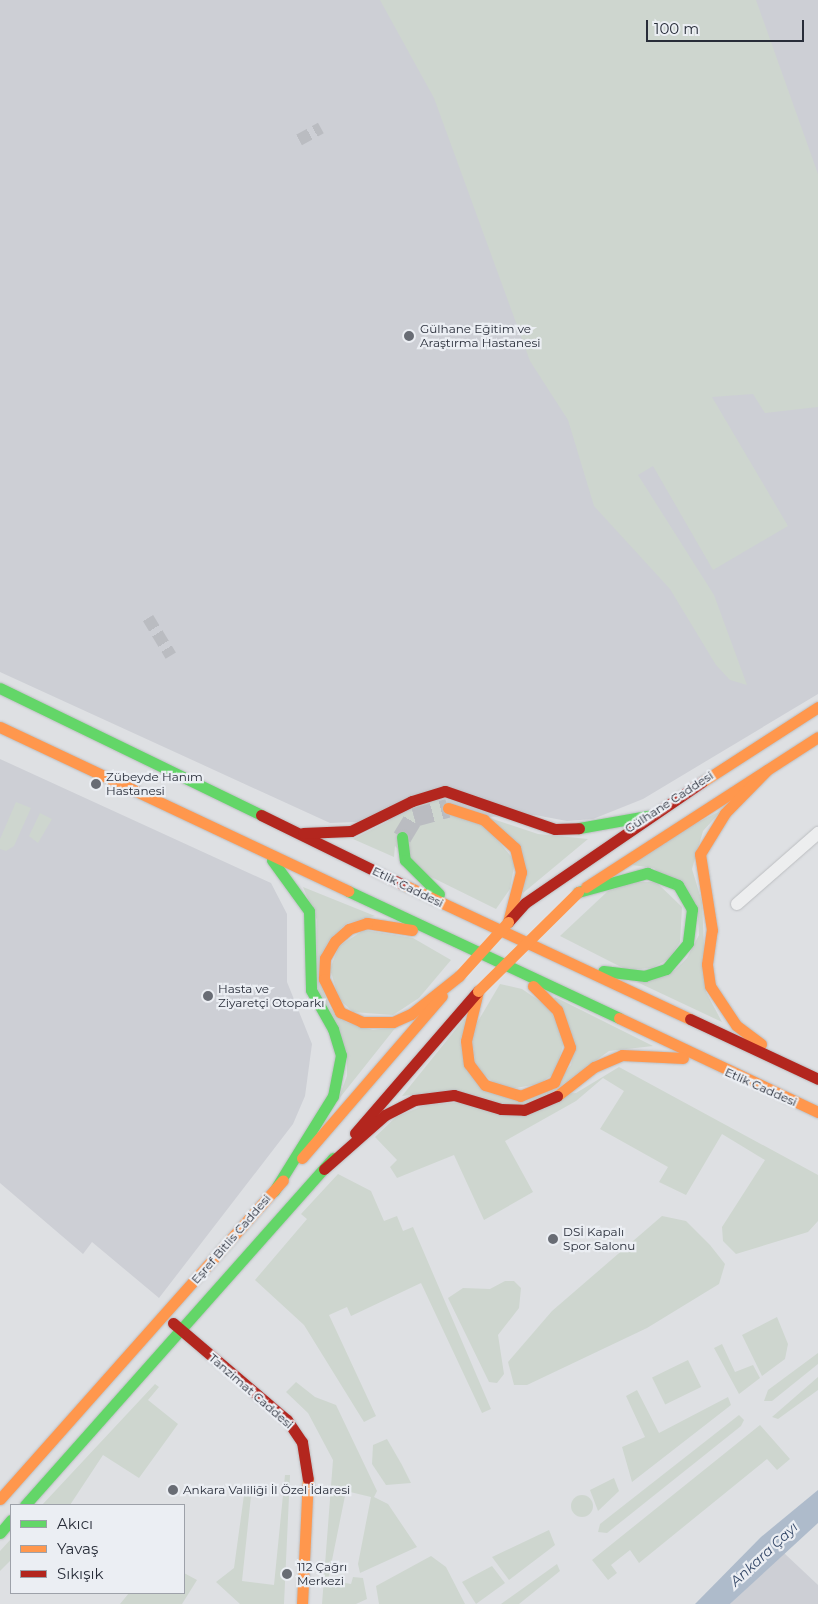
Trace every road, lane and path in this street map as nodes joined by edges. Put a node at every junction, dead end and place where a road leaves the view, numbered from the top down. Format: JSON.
{"nodes":[{"id":1,"x":0,"y":688,"type":"edge"},
{"id":2,"x":818,"y":707,"type":"edge"},
{"id":3,"x":0,"y":727,"type":"edge"},
{"id":4,"x":818,"y":737,"type":"edge"},
{"id":5,"x":767,"y":770,"type":"junction"},
{"id":6,"x":448,"y":808,"type":"tunnel mouth"},
{"id":7,"x":652,"y":815,"type":"junction"},
{"id":8,"x":294,"y":832,"type":"junction"},
{"id":9,"x":818,"y":833,"type":"edge"},
{"id":10,"x":402,"y":837,"type":"tunnel mouth"},
{"id":11,"x":264,"y":852,"type":"junction"},
{"id":12,"x":578,"y":892,"type":"junction"},
{"id":13,"x":737,"y":904,"type":"dead end"},
{"id":14,"x":475,"y":919,"type":"junction"},
{"id":15,"x":508,"y":922,"type":"junction"},
{"id":16,"x":447,"y":939,"type":"junction"},
{"id":17,"x":572,"y":965,"type":"junction"},
{"id":18,"x":459,"y":976,"type":"junction"},
{"id":19,"x":526,"y":978,"type":"junction"},
{"id":20,"x":478,"y":991,"type":"junction"},
{"id":21,"x":704,"y":1061,"type":"junction"},
{"id":22,"x":788,"y":1065,"type":"junction"},
{"id":23,"x":818,"y":1079,"type":"edge"},
{"id":24,"x":818,"y":1112,"type":"edge"},
{"id":25,"x":324,"y":1168,"type":"junction"},
{"id":26,"x":274,"y":1191,"type":"junction"},
{"id":27,"x":164,"y":1316,"type":"junction"},
{"id":28,"x":182,"y":1331,"type":"junction"},
{"id":29,"x":0,"y":1499,"type":"edge"},
{"id":30,"x":26,"y":1504,"type":"edge"},
{"id":31,"x":10,"y":1521,"type":"edge"},
{"id":32,"x":0,"y":1533,"type":"edge"},
{"id":33,"x":302,"y":1604,"type":"edge"}],
"edges":[{"from":1,"to":8,"type":"main road","name":"Etlik Caddesi"},
{"from":2,"to":7,"type":"main road","name":"Gülhane Caddesi"},
{"from":3,"to":11,"type":"main road","name":"Etlik Caddesi"},
{"from":4,"to":5,"type":"main road"},
{"from":5,"to":12,"type":"main road"},
{"from":5,"to":22,"type":"main road"},
{"from":6,"to":15,"type":"main road"},
{"from":7,"to":8,"type":"main road"},
{"from":7,"to":15,"type":"main road","name":"Gülhane Caddesi"},
{"from":8,"to":14,"type":"main road","name":"Etlik Caddesi"},
{"from":9,"to":13,"type":"street"},
{"from":10,"to":14,"type":"main road"},
{"from":11,"to":16,"type":"main road","name":"Etlik Caddesi"},
{"from":11,"to":26,"type":"main road"},
{"from":12,"to":17,"type":"main road"},
{"from":12,"to":20,"type":"main road","name":"Eşref Bitlis Caddesi","bridge":true},
{"from":14,"to":17,"type":"main road","name":"Etlik Caddesi"},
{"from":15,"to":18,"type":"main road","name":"Gülhane Caddesi","bridge":true},
{"from":16,"to":18,"type":"main road"},
{"from":16,"to":19,"type":"main road","name":"Etlik Caddesi"},
{"from":17,"to":22,"type":"main road","name":"Etlik Caddesi"},
{"from":18,"to":26,"type":"main road","name":"Eşref Bitlis Caddesi"},
{"from":19,"to":20,"type":"main road"},
{"from":19,"to":21,"type":"main road","name":"Etlik Caddesi"},
{"from":20,"to":25,"type":"main road","name":"Eşref Bitlis Caddesi"},
{"from":21,"to":24,"type":"main road","name":"Etlik Caddesi"},
{"from":21,"to":25,"type":"main road"},
{"from":22,"to":23,"type":"main road","name":"Etlik Caddesi"},
{"from":25,"to":28,"type":"main road","name":"Eşref Bitlis Caddesi"},
{"from":26,"to":27,"type":"main road","name":"Eşref Bitlis Caddesi"},
{"from":27,"to":28,"type":"main road","name":"Tanzimat Caddesi"},
{"from":27,"to":29,"type":"main road","name":"Eşref Bitlis Caddesi"},
{"from":28,"to":30,"type":"main road","name":"Eşref Bitlis Caddesi"},
{"from":28,"to":33,"type":"main road","name":"Tanzimat Caddesi"},
{"from":31,"to":32,"type":"main road"}]}
